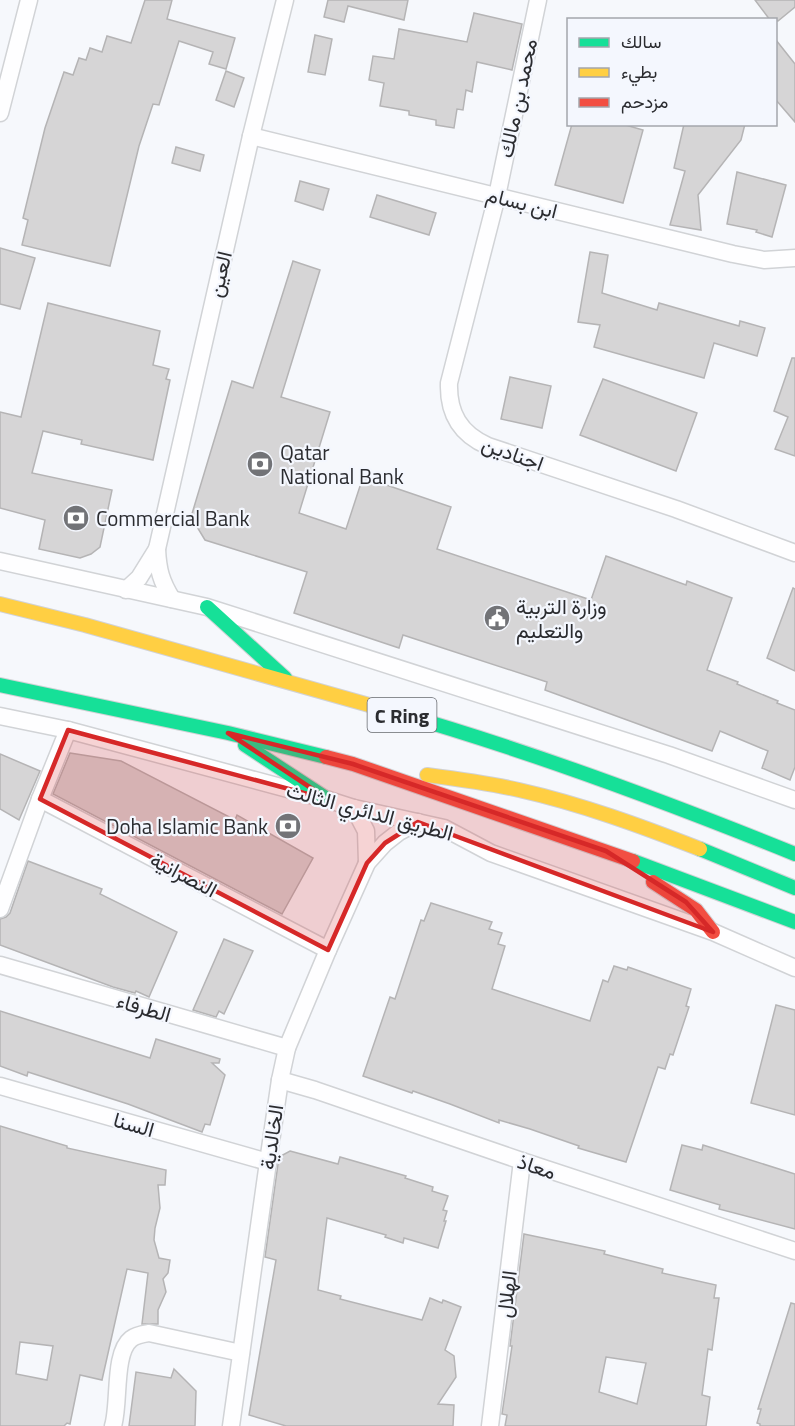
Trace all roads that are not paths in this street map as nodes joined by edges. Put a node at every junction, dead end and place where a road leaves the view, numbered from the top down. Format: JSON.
{"nodes":[{"id":1,"x":28,"y":0,"type":"edge"},
{"id":2,"x":285,"y":0,"type":"edge"},
{"id":3,"x":538,"y":0,"type":"edge"},
{"id":4,"x":0,"y":113,"type":"edge"},
{"id":5,"x":251,"y":136,"type":"junction"},
{"id":6,"x":497,"y":196,"type":"junction"},
{"id":7,"x":795,"y":258,"type":"edge"},
{"id":8,"x":157,"y":549,"type":"junction"},
{"id":9,"x":795,"y":553,"type":"edge"},
{"id":10,"x":0,"y":561,"type":"edge"},
{"id":11,"x":126,"y":590,"type":"junction"},
{"id":12,"x":172,"y":600,"type":"junction"},
{"id":13,"x":0,"y":604,"type":"edge"},
{"id":14,"x":207,"y":607,"type":"junction"},
{"id":15,"x":46,"y":616,"type":"junction"},
{"id":16,"x":18,"y":624,"type":"dead end"},
{"id":17,"x":289,"y":682,"type":"junction"},
{"id":18,"x":0,"y":685,"type":"edge"},
{"id":19,"x":0,"y":716,"type":"edge"},
{"id":20,"x":68,"y":730,"type":"junction"},
{"id":21,"x":228,"y":733,"type":"junction"},
{"id":22,"x":353,"y":764,"type":"junction"},
{"id":23,"x":40,"y":799,"type":"junction"},
{"id":24,"x":329,"y":800,"type":"junction"},
{"id":25,"x":795,"y":800,"type":"edge"},
{"id":26,"x":354,"y":808,"type":"junction"},
{"id":27,"x":418,"y":822,"type":"junction"},
{"id":28,"x":606,"y":851,"type":"junction"},
{"id":29,"x":795,"y":854,"type":"edge"},
{"id":30,"x":368,"y":863,"type":"junction"},
{"id":31,"x":795,"y":888,"type":"edge"},
{"id":32,"x":0,"y":909,"type":"edge"},
{"id":33,"x":795,"y":922,"type":"edge"},
{"id":34,"x":713,"y":932,"type":"junction"},
{"id":35,"x":328,"y":950,"type":"junction"},
{"id":36,"x":0,"y":965,"type":"edge"},
{"id":37,"x":795,"y":968,"type":"edge"},
{"id":38,"x":287,"y":1048,"type":"junction"},
{"id":39,"x":280,"y":1080,"type":"junction"},
{"id":40,"x":0,"y":1086,"type":"edge"},
{"id":41,"x":522,"y":1161,"type":"junction"},
{"id":42,"x":268,"y":1162,"type":"junction"},
{"id":43,"x":795,"y":1251,"type":"edge"},
{"id":44,"x":241,"y":1353,"type":"junction"},
{"id":45,"x":113,"y":1426,"type":"edge"},
{"id":46,"x":231,"y":1426,"type":"edge"},
{"id":47,"x":490,"y":1426,"type":"edge"}],
"edges":[{"from":1,"to":4,"type":"street"},
{"from":2,"to":5,"type":"street","name":"العين"},
{"from":3,"to":6,"type":"street","name":"محمد بن مالك"},
{"from":5,"to":6,"type":"street","name":"ابن بسام"},
{"from":5,"to":8,"type":"street","name":"العين"},
{"from":6,"to":7,"type":"street","name":"ابن بسام"},
{"from":6,"to":9,"type":"street","name":"اجنادين"},
{"from":8,"to":11,"type":"street","name":"العين"},
{"from":8,"to":12,"type":"street","name":"العين"},
{"from":10,"to":11,"type":"street"},
{"from":11,"to":12,"type":"street"},
{"from":12,"to":14,"type":"street"},
{"from":13,"to":15,"type":"highway","number":"C Ring"},
{"from":14,"to":17,"type":"highway"},
{"from":14,"to":25,"type":"street"},
{"from":15,"to":16,"type":"highway"},
{"from":15,"to":17,"type":"highway","number":"C Ring"},
{"from":17,"to":29,"type":"highway","number":"C Ring"},
{"from":18,"to":21,"type":"highway","name":"الطريق الدائري الثالث"},
{"from":19,"to":20,"type":"street","name":"الطريق الدائري الثالث"},
{"from":20,"to":23,"type":"street"},
{"from":20,"to":24,"type":"street","name":"الطريق الدائري الثالث"},
{"from":21,"to":22,"type":"highway","name":"الطريق الدائري الثالث"},
{"from":21,"to":24,"type":"highway"},
{"from":22,"to":28,"type":"highway","name":"الطريق الدائري الثالث"},
{"from":22,"to":31,"type":"highway"},
{"from":23,"to":32,"type":"street"},
{"from":23,"to":35,"type":"street","name":"النصرانية"},
{"from":24,"to":26,"type":"street","name":"الطريق الدائري الثالث"},
{"from":26,"to":27,"type":"street","name":"الطريق الدائري الثالث"},
{"from":26,"to":30,"type":"street","name":"الخالدية"},
{"from":27,"to":30,"type":"street","name":"الخالدية"},
{"from":27,"to":34,"type":"street","name":"الطريق الدائري الثالث"},
{"from":28,"to":33,"type":"highway","name":"الطريق الدائري الثالث"},
{"from":28,"to":34,"type":"highway"},
{"from":30,"to":35,"type":"street","name":"الخالدية"},
{"from":34,"to":37,"type":"street","name":"الطريق الدائري الثالث"},
{"from":35,"to":38,"type":"street","name":"الخالدية"},
{"from":36,"to":38,"type":"street","name":"الطرفاء"},
{"from":38,"to":39,"type":"street","name":"الخالدية"},
{"from":39,"to":41,"type":"street","name":"معاذ"},
{"from":39,"to":42,"type":"street","name":"الخالدية"},
{"from":40,"to":42,"type":"street","name":"السنا"},
{"from":41,"to":43,"type":"street","name":"معاذ"},
{"from":41,"to":47,"type":"street","name":"الهلال"},
{"from":42,"to":44,"type":"street","name":"الخالدية"},
{"from":44,"to":45,"type":"street"},
{"from":44,"to":46,"type":"street","name":"الخالدية"}]}
